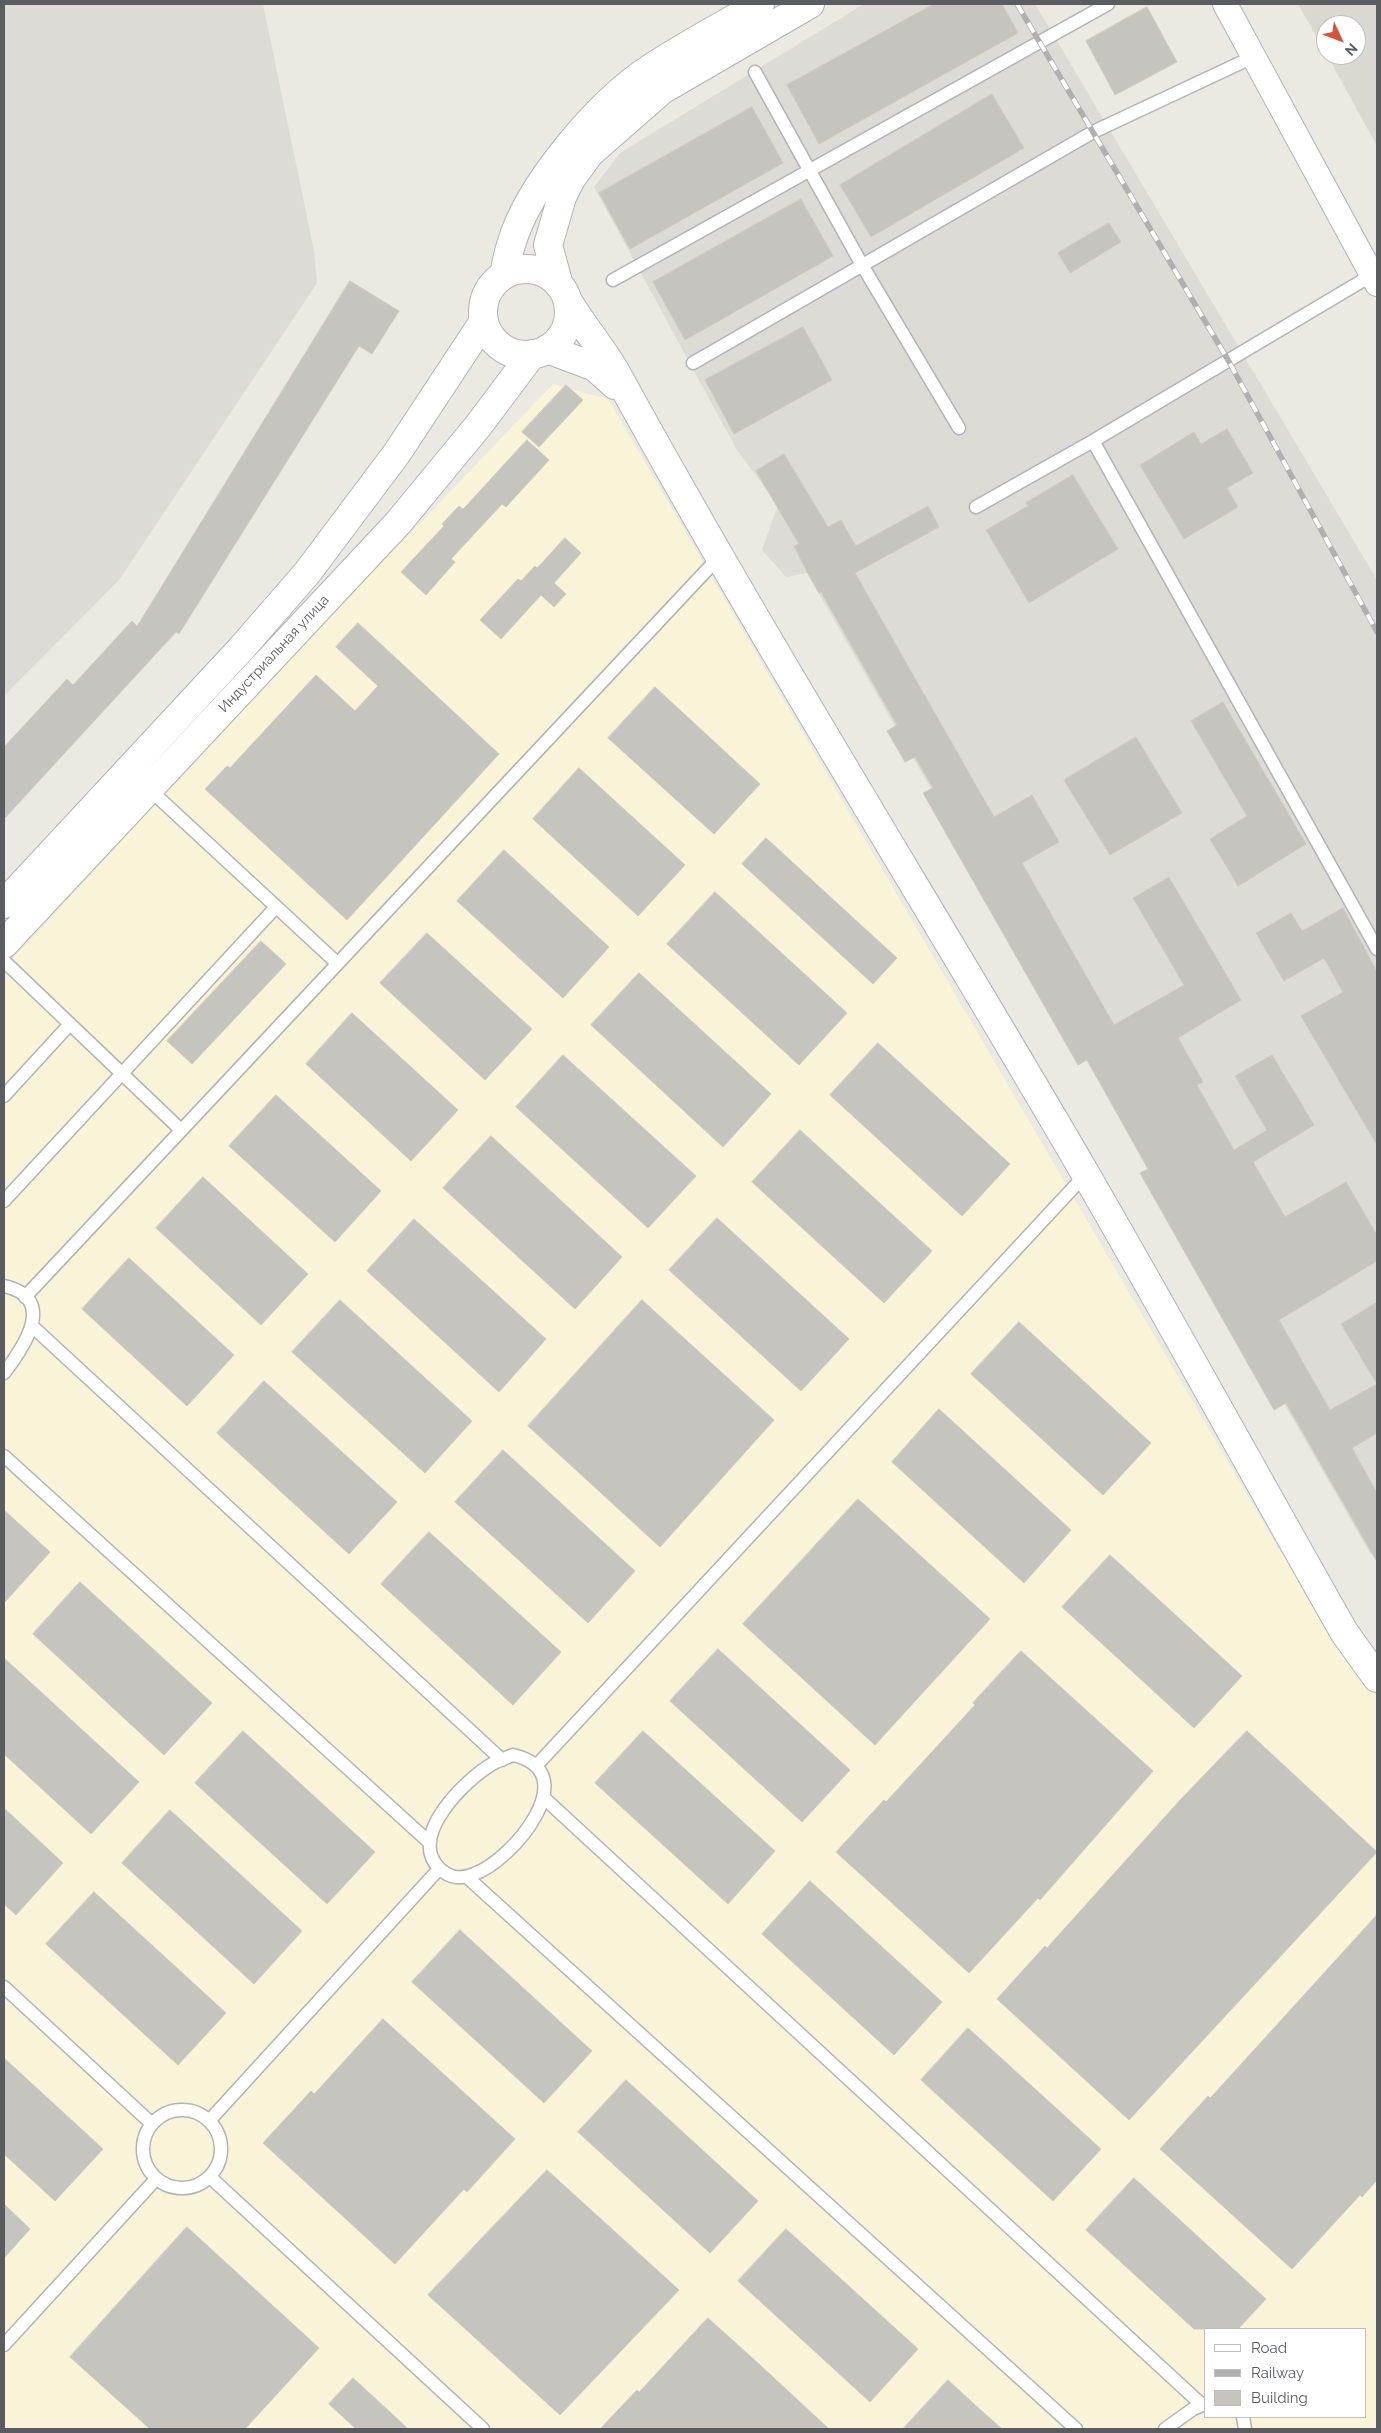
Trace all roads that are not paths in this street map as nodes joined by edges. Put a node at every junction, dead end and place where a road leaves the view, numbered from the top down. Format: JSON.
{"nodes":[{"id":1,"x":760,"y":4,"type":"edge"},
{"id":2,"x":810,"y":4,"type":"edge"},
{"id":3,"x":1108,"y":4,"type":"edge"},
{"id":4,"x":1225,"y":4,"type":"edge"},
{"id":5,"x":1253,"y":57,"type":"junction"},
{"id":6,"x":755,"y":72,"type":"dead end"},
{"id":7,"x":656,"y":79,"type":"junction"},
{"id":8,"x":811,"y":170,"type":"junction"},
{"id":9,"x":862,"y":264,"type":"junction"},
{"id":10,"x":504,"y":275,"type":"junction"},
{"id":11,"x":613,"y":280,"type":"dead end"},
{"id":12,"x":1374,"y":280,"type":"edge"},
{"id":13,"x":563,"y":292,"type":"junction"},
{"id":14,"x":484,"y":321,"type":"junction"},
{"id":15,"x":540,"y":352,"type":"junction"},
{"id":16,"x":693,"y":363,"type":"dead end"},
{"id":17,"x":633,"y":407,"type":"junction"},
{"id":18,"x":959,"y":428,"type":"dead end"},
{"id":19,"x":1092,"y":440,"type":"junction"},
{"id":20,"x":976,"y":506,"type":"dead end"},
{"id":21,"x":719,"y":556,"type":"junction"},
{"id":22,"x":138,"y":780,"type":"junction"},
{"id":23,"x":4,"y":904,"type":"edge"},
{"id":24,"x":276,"y":907,"type":"junction"},
{"id":25,"x":4,"y":944,"type":"edge"},
{"id":26,"x":1377,"y":949,"type":"edge"},
{"id":27,"x":4,"y":960,"type":"edge"},
{"id":28,"x":337,"y":963,"type":"junction"},
{"id":29,"x":70,"y":1024,"type":"junction"},
{"id":30,"x":122,"y":1073,"type":"junction"},
{"id":31,"x":4,"y":1096,"type":"edge"},
{"id":32,"x":181,"y":1130,"type":"junction"},
{"id":33,"x":1086,"y":1174,"type":"junction"},
{"id":34,"x":4,"y":1201,"type":"edge"},
{"id":35,"x":4,"y":1286,"type":"edge"},
{"id":36,"x":25,"y":1297,"type":"junction"},
{"id":37,"x":32,"y":1326,"type":"junction"},
{"id":38,"x":4,"y":1373,"type":"edge"},
{"id":39,"x":4,"y":1456,"type":"edge"},
{"id":40,"x":1377,"y":1678,"type":"edge"},
{"id":41,"x":502,"y":1760,"type":"junction"},
{"id":42,"x":536,"y":1766,"type":"junction"},
{"id":43,"x":543,"y":1797,"type":"junction"},
{"id":44,"x":430,"y":1843,"type":"junction"},
{"id":45,"x":440,"y":1868,"type":"junction"},
{"id":46,"x":467,"y":1876,"type":"junction"},
{"id":47,"x":4,"y":1987,"type":"edge"},
{"id":48,"x":209,"y":2121,"type":"junction"},
{"id":49,"x":152,"y":2124,"type":"junction"},
{"id":50,"x":210,"y":2177,"type":"junction"},
{"id":51,"x":156,"y":2179,"type":"junction"},
{"id":52,"x":4,"y":2345,"type":"edge"},
{"id":53,"x":1204,"y":2404,"type":"edge"},
{"id":54,"x":483,"y":2429,"type":"edge"},
{"id":55,"x":1076,"y":2429,"type":"edge"},
{"id":56,"x":1166,"y":2429,"type":"edge"}],
"edges":[{"from":1,"to":7,"type":"street"},
{"from":2,"to":7,"type":"street"},
{"from":3,"to":8,"type":"lane"},
{"from":4,"to":5,"type":"street"},
{"from":5,"to":9,"type":"lane"},
{"from":5,"to":12,"type":"street"},
{"from":6,"to":8,"type":"lane"},
{"from":7,"to":10,"type":"street"},
{"from":7,"to":13,"type":"street"},
{"from":8,"to":9,"type":"lane"},
{"from":8,"to":11,"type":"lane"},
{"from":9,"to":16,"type":"lane"},
{"from":9,"to":18,"type":"lane"},
{"from":10,"to":13,"type":"street"},
{"from":10,"to":14,"type":"street"},
{"from":12,"to":19,"type":"lane"},
{"from":13,"to":15,"type":"street"},
{"from":13,"to":17,"type":"street"},
{"from":14,"to":15,"type":"street"},
{"from":14,"to":22,"type":"street","name":"Индустриальная улица"},
{"from":15,"to":17,"type":"street"},
{"from":15,"to":22,"type":"street","name":"Индустриальная улица"},
{"from":17,"to":21,"type":"street"},
{"from":19,"to":20,"type":"lane"},
{"from":19,"to":26,"type":"lane"},
{"from":21,"to":28,"type":"lane"},
{"from":21,"to":33,"type":"street"},
{"from":22,"to":23,"type":"street","name":"Индустриальная улица"},
{"from":22,"to":24,"type":"lane"},
{"from":22,"to":25,"type":"street","name":"Индустриальная улица"},
{"from":24,"to":28,"type":"lane"},
{"from":24,"to":30,"type":"lane"},
{"from":27,"to":29,"type":"lane"},
{"from":28,"to":32,"type":"lane"},
{"from":29,"to":30,"type":"lane"},
{"from":29,"to":31,"type":"lane"},
{"from":30,"to":32,"type":"lane"},
{"from":30,"to":34,"type":"lane"},
{"from":32,"to":36,"type":"lane"},
{"from":33,"to":40,"type":"street"},
{"from":33,"to":42,"type":"lane"},
{"from":35,"to":36,"type":"lane"},
{"from":36,"to":37,"type":"lane"},
{"from":37,"to":38,"type":"lane"},
{"from":37,"to":41,"type":"lane"},
{"from":39,"to":44,"type":"lane"},
{"from":41,"to":42,"type":"lane"},
{"from":41,"to":44,"type":"lane"},
{"from":42,"to":43,"type":"lane"},
{"from":43,"to":46,"type":"lane"},
{"from":43,"to":53,"type":"lane"},
{"from":44,"to":45,"type":"lane"},
{"from":45,"to":46,"type":"lane"},
{"from":45,"to":48,"type":"lane"},
{"from":46,"to":55,"type":"lane"},
{"from":47,"to":49,"type":"lane"},
{"from":48,"to":49,"type":"lane"},
{"from":48,"to":50,"type":"lane"},
{"from":49,"to":51,"type":"lane"},
{"from":50,"to":51,"type":"lane"},
{"from":50,"to":54,"type":"lane"},
{"from":51,"to":52,"type":"lane"},
{"from":53,"to":56,"type":"lane"}]}
